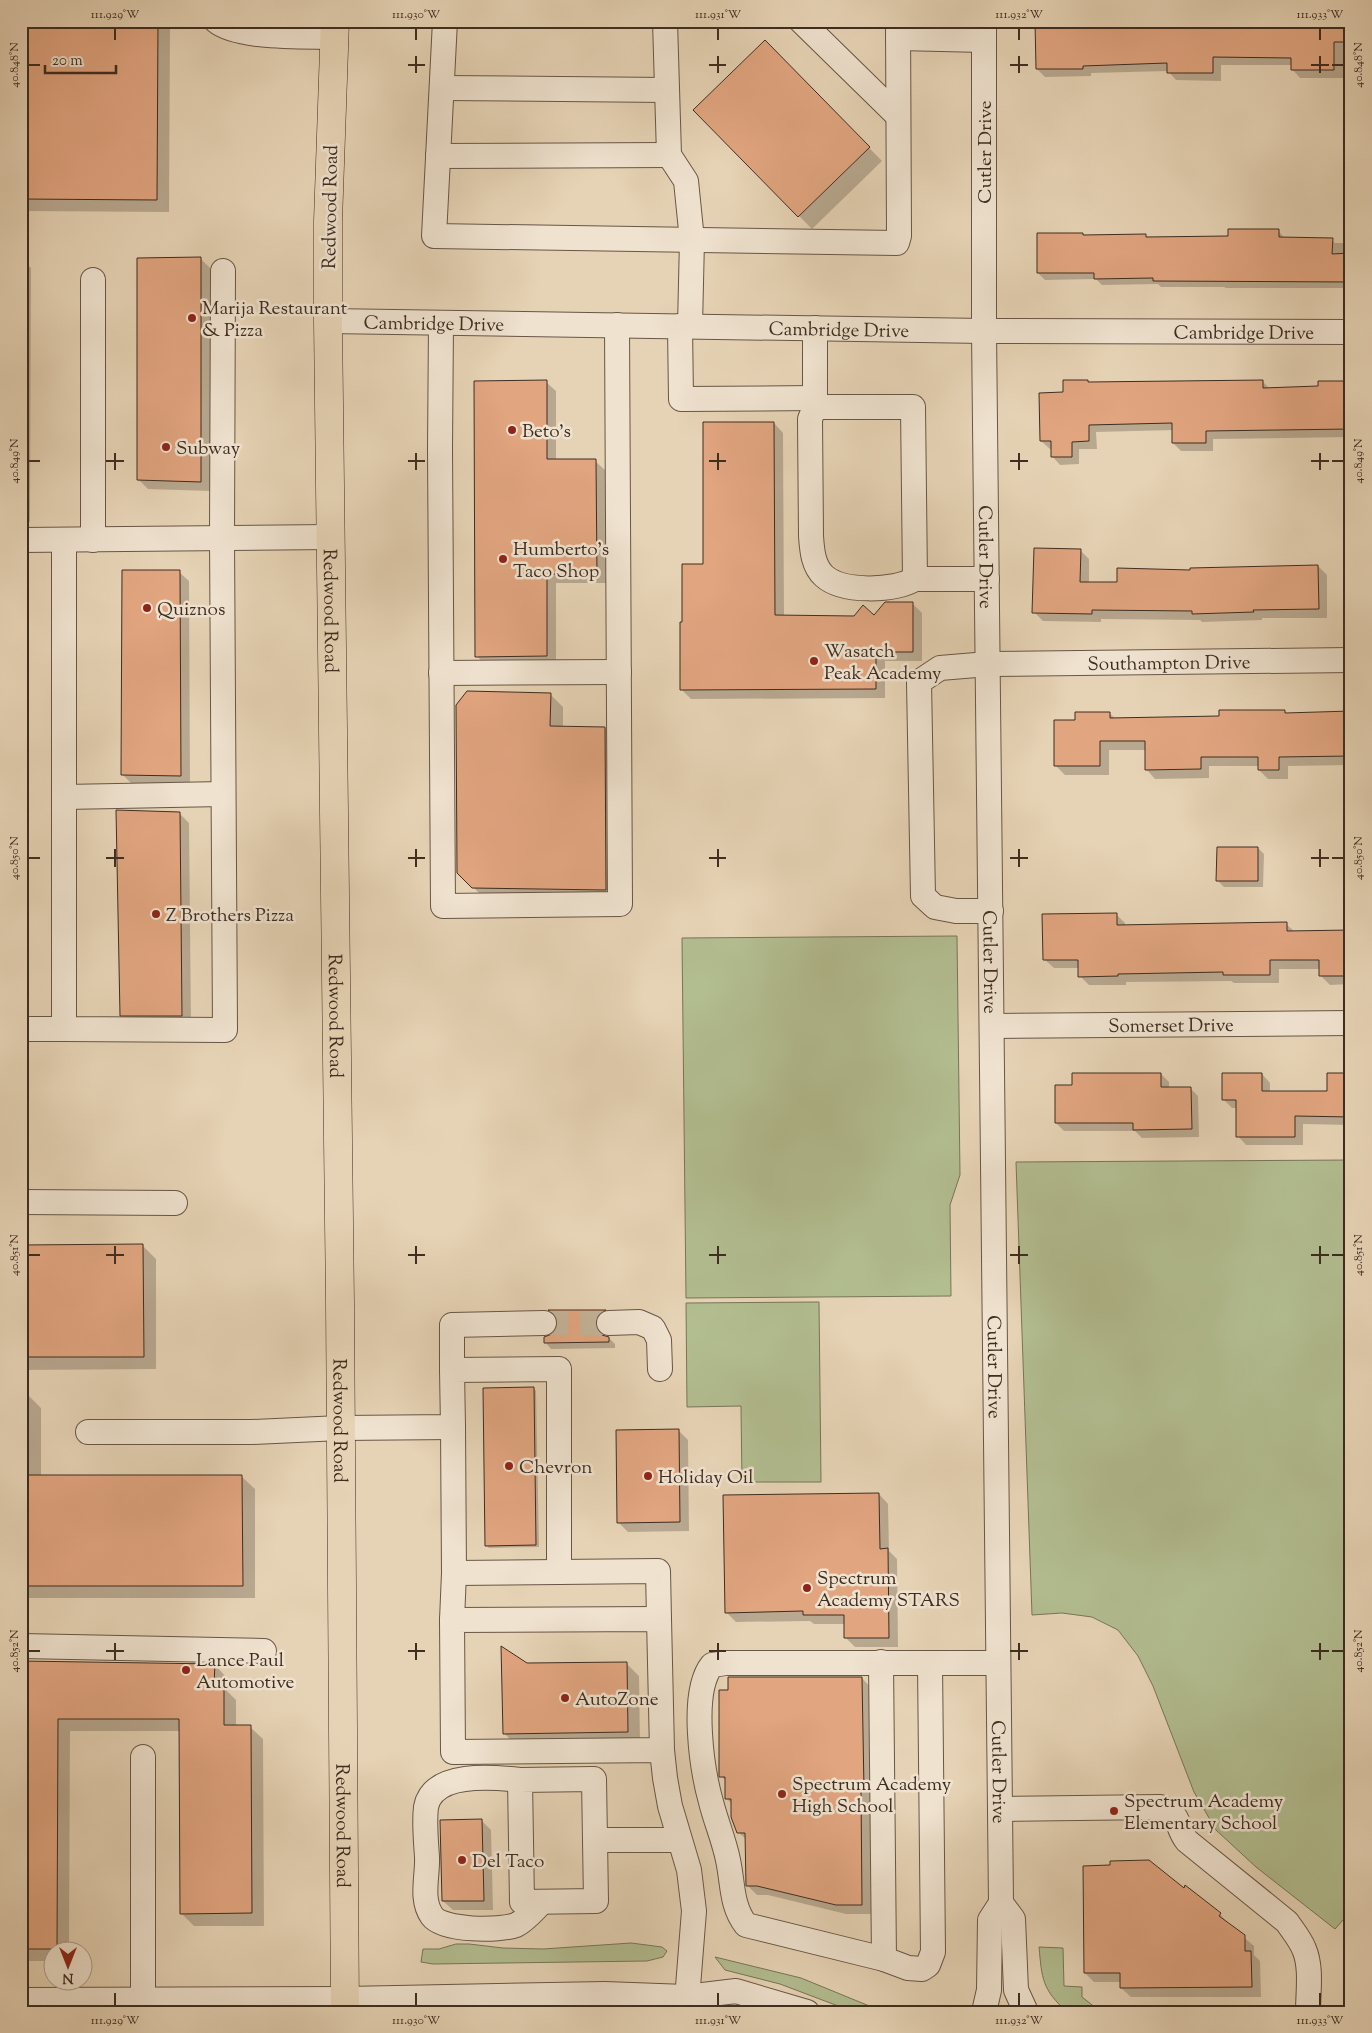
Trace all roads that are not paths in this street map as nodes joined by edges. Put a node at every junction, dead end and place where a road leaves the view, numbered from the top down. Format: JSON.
{"nodes":[{"id":1,"x":216,"y":21,"type":"edge"},
{"id":2,"x":445,"y":21,"type":"edge"},
{"id":3,"x":665,"y":21,"type":"edge"},
{"id":4,"x":801,"y":21,"type":"edge"},
{"id":5,"x":334,"y":29,"type":"edge"},
{"id":6,"x":898,"y":30,"type":"edge"},
{"id":7,"x":984,"y":31,"type":"edge"},
{"id":8,"x":442,"y":88,"type":"junction"},
{"id":9,"x":667,"y":90,"type":"junction"},
{"id":10,"x":898,"y":116,"type":"junction"},
{"id":11,"x":668,"y":155,"type":"junction"},
{"id":12,"x":438,"y":156,"type":"junction"},
{"id":13,"x":692,"y":240,"type":"junction"},
{"id":14,"x":223,"y":271,"type":"dead end"},
{"id":15,"x":93,"y":280,"type":"dead end"},
{"id":16,"x":328,"y":321,"type":"junction"},
{"id":17,"x":441,"y":323,"type":"junction"},
{"id":18,"x":617,"y":325,"type":"junction"},
{"id":19,"x":685,"y":326,"type":"junction"},
{"id":20,"x":815,"y":328,"type":"junction"},
{"id":21,"x":984,"y":331,"type":"junction"},
{"id":22,"x":1351,"y":332,"type":"edge"},
{"id":23,"x":815,"y":402,"type":"junction"},
{"id":24,"x":330,"y":537,"type":"junction"},
{"id":25,"x":222,"y":538,"type":"junction"},
{"id":26,"x":21,"y":540,"type":"edge"},
{"id":27,"x":64,"y":540,"type":"junction"},
{"id":28,"x":93,"y":540,"type":"junction"},
{"id":29,"x":915,"y":579,"type":"junction"},
{"id":30,"x":987,"y":579,"type":"junction"},
{"id":31,"x":1351,"y":660,"type":"edge"},
{"id":32,"x":988,"y":664,"type":"junction"},
{"id":33,"x":619,"y":672,"type":"junction"},
{"id":34,"x":441,"y":673,"type":"junction"},
{"id":35,"x":223,"y":794,"type":"junction"},
{"id":36,"x":64,"y":797,"type":"junction"},
{"id":37,"x":990,"y":911,"type":"junction"},
{"id":38,"x":1351,"y":1023,"type":"edge"},
{"id":39,"x":992,"y":1026,"type":"junction"},
{"id":40,"x":21,"y":1029,"type":"edge"},
{"id":41,"x":64,"y":1029,"type":"junction"},
{"id":42,"x":21,"y":1202,"type":"edge"},
{"id":43,"x":175,"y":1203,"type":"dead end"},
{"id":44,"x":544,"y":1323,"type":"tunnel mouth"},
{"id":45,"x":609,"y":1323,"type":"tunnel mouth"},
{"id":46,"x":660,"y":1369,"type":"dead end"},
{"id":47,"x":452,"y":1370,"type":"junction"},
{"id":48,"x":452,"y":1427,"type":"junction"},
{"id":49,"x":340,"y":1428,"type":"junction"},
{"id":50,"x":88,"y":1432,"type":"dead end"},
{"id":51,"x":560,"y":1572,"type":"junction"},
{"id":52,"x":454,"y":1573,"type":"junction"},
{"id":53,"x":659,"y":1619,"type":"junction"},
{"id":54,"x":452,"y":1620,"type":"junction"},
{"id":55,"x":21,"y":1646,"type":"edge"},
{"id":56,"x":264,"y":1651,"type":"dead end"},
{"id":57,"x":881,"y":1662,"type":"junction"},
{"id":58,"x":930,"y":1663,"type":"junction"},
{"id":59,"x":998,"y":1663,"type":"junction"},
{"id":60,"x":662,"y":1750,"type":"junction"},
{"id":61,"x":594,"y":1751,"type":"junction"},
{"id":62,"x":454,"y":1752,"type":"junction"},
{"id":63,"x":144,"y":1757,"type":"dead end"},
{"id":64,"x":594,"y":1779,"type":"junction"},
{"id":65,"x":520,"y":1780,"type":"junction"},
{"id":66,"x":441,"y":1787,"type":"junction"},
{"id":67,"x":1000,"y":1809,"type":"junction"},
{"id":68,"x":595,"y":1840,"type":"junction"},
{"id":69,"x":679,"y":1840,"type":"junction"},
{"id":70,"x":542,"y":1902,"type":"junction"},
{"id":71,"x":1001,"y":1903,"type":"junction"},
{"id":72,"x":884,"y":1958,"type":"junction"},
{"id":73,"x":144,"y":1999,"type":"junction"},
{"id":74,"x":27,"y":2004,"type":"edge"},
{"id":75,"x":686,"y":2004,"type":"edge"},
{"id":76,"x":345,"y":2005,"type":"edge"},
{"id":77,"x":110,"y":2006,"type":"edge"},
{"id":78,"x":708,"y":2012,"type":"edge"},
{"id":79,"x":807,"y":2012,"type":"edge"},
{"id":80,"x":984,"y":2012,"type":"edge"},
{"id":81,"x":1026,"y":2012,"type":"edge"},
{"id":82,"x":1308,"y":2012,"type":"edge"}],
"edges":[{"from":1,"to":5,"type":"street"},
{"from":2,"to":8,"type":"street"},
{"from":3,"to":9,"type":"street"},
{"from":4,"to":10,"type":"street"},
{"from":5,"to":16,"type":"main road","name":"Redwood Road"},
{"from":6,"to":7,"type":"street"},
{"from":6,"to":10,"type":"street"},
{"from":7,"to":21,"type":"street","name":"Cutler Drive"},
{"from":8,"to":9,"type":"street"},
{"from":8,"to":12,"type":"street"},
{"from":9,"to":11,"type":"street"},
{"from":10,"to":13,"type":"street"},
{"from":11,"to":12,"type":"street"},
{"from":11,"to":13,"type":"street"},
{"from":12,"to":13,"type":"street"},
{"from":13,"to":19,"type":"street"},
{"from":14,"to":25,"type":"street"},
{"from":15,"to":28,"type":"street"},
{"from":16,"to":17,"type":"street","name":"Cambridge Drive"},
{"from":16,"to":24,"type":"main road","name":"Redwood Road"},
{"from":17,"to":18,"type":"street","name":"Cambridge Drive"},
{"from":17,"to":34,"type":"street"},
{"from":18,"to":19,"type":"street","name":"Cambridge Drive"},
{"from":18,"to":33,"type":"street"},
{"from":19,"to":20,"type":"street","name":"Cambridge Drive"},
{"from":19,"to":23,"type":"street"},
{"from":20,"to":21,"type":"street","name":"Cambridge Drive"},
{"from":20,"to":23,"type":"street"},
{"from":21,"to":22,"type":"street","name":"Cambridge Drive"},
{"from":21,"to":30,"type":"street","name":"Cutler Drive"},
{"from":23,"to":29,"type":"street"},
{"from":23,"to":29,"type":"street"},
{"from":24,"to":25,"type":"street"},
{"from":24,"to":49,"type":"main road","name":"Redwood Road"},
{"from":25,"to":28,"type":"street"},
{"from":25,"to":35,"type":"street"},
{"from":26,"to":27,"type":"street"},
{"from":27,"to":28,"type":"street"},
{"from":27,"to":36,"type":"street"},
{"from":29,"to":30,"type":"street"},
{"from":30,"to":32,"type":"street","name":"Cutler Drive"},
{"from":31,"to":32,"type":"street","name":"Southampton Drive"},
{"from":32,"to":37,"type":"street","name":"Cutler Drive"},
{"from":32,"to":37,"type":"street","name":"Southampton Drive"},
{"from":33,"to":34,"type":"street"},
{"from":33,"to":34,"type":"street"},
{"from":35,"to":36,"type":"street"},
{"from":35,"to":41,"type":"street"},
{"from":36,"to":41,"type":"street"},
{"from":37,"to":39,"type":"street","name":"Cutler Drive"},
{"from":38,"to":39,"type":"street","name":"Somerset Drive"},
{"from":39,"to":59,"type":"street","name":"Cutler Drive"},
{"from":40,"to":41,"type":"street"},
{"from":42,"to":43,"type":"street"},
{"from":44,"to":47,"type":"street"},
{"from":45,"to":46,"type":"street"},
{"from":47,"to":48,"type":"street"},
{"from":47,"to":51,"type":"street"},
{"from":48,"to":49,"type":"street"},
{"from":48,"to":52,"type":"street"},
{"from":49,"to":50,"type":"street"},
{"from":49,"to":76,"type":"main road","name":"Redwood Road"},
{"from":51,"to":52,"type":"street"},
{"from":51,"to":53,"type":"street"},
{"from":52,"to":54,"type":"street"},
{"from":53,"to":54,"type":"street"},
{"from":53,"to":60,"type":"street"},
{"from":54,"to":62,"type":"street"},
{"from":55,"to":56,"type":"street"},
{"from":57,"to":58,"type":"street"},
{"from":57,"to":72,"type":"street"},
{"from":57,"to":72,"type":"street"},
{"from":58,"to":59,"type":"street"},
{"from":58,"to":72,"type":"street"},
{"from":59,"to":67,"type":"street","name":"Cutler Drive"},
{"from":60,"to":61,"type":"street"},
{"from":60,"to":69,"type":"street"},
{"from":61,"to":62,"type":"street"},
{"from":61,"to":64,"type":"street"},
{"from":62,"to":66,"type":"street"},
{"from":63,"to":73,"type":"street"},
{"from":64,"to":65,"type":"street"},
{"from":64,"to":68,"type":"street"},
{"from":65,"to":66,"type":"street"},
{"from":65,"to":70,"type":"street"},
{"from":66,"to":70,"type":"street"},
{"from":67,"to":71,"type":"street","name":"Cutler Drive"},
{"from":67,"to":82,"type":"street"},
{"from":68,"to":69,"type":"street"},
{"from":68,"to":70,"type":"street"},
{"from":69,"to":75,"type":"street"},
{"from":71,"to":80,"type":"street","name":"Cutler Drive"},
{"from":71,"to":81,"type":"street","name":"Cutler Drive"},
{"from":73,"to":76,"type":"street"},
{"from":73,"to":77,"type":"street"},
{"from":74,"to":77,"type":"street"},
{"from":75,"to":76,"type":"street"},
{"from":75,"to":78,"type":"street"},
{"from":75,"to":79,"type":"street"}]}
